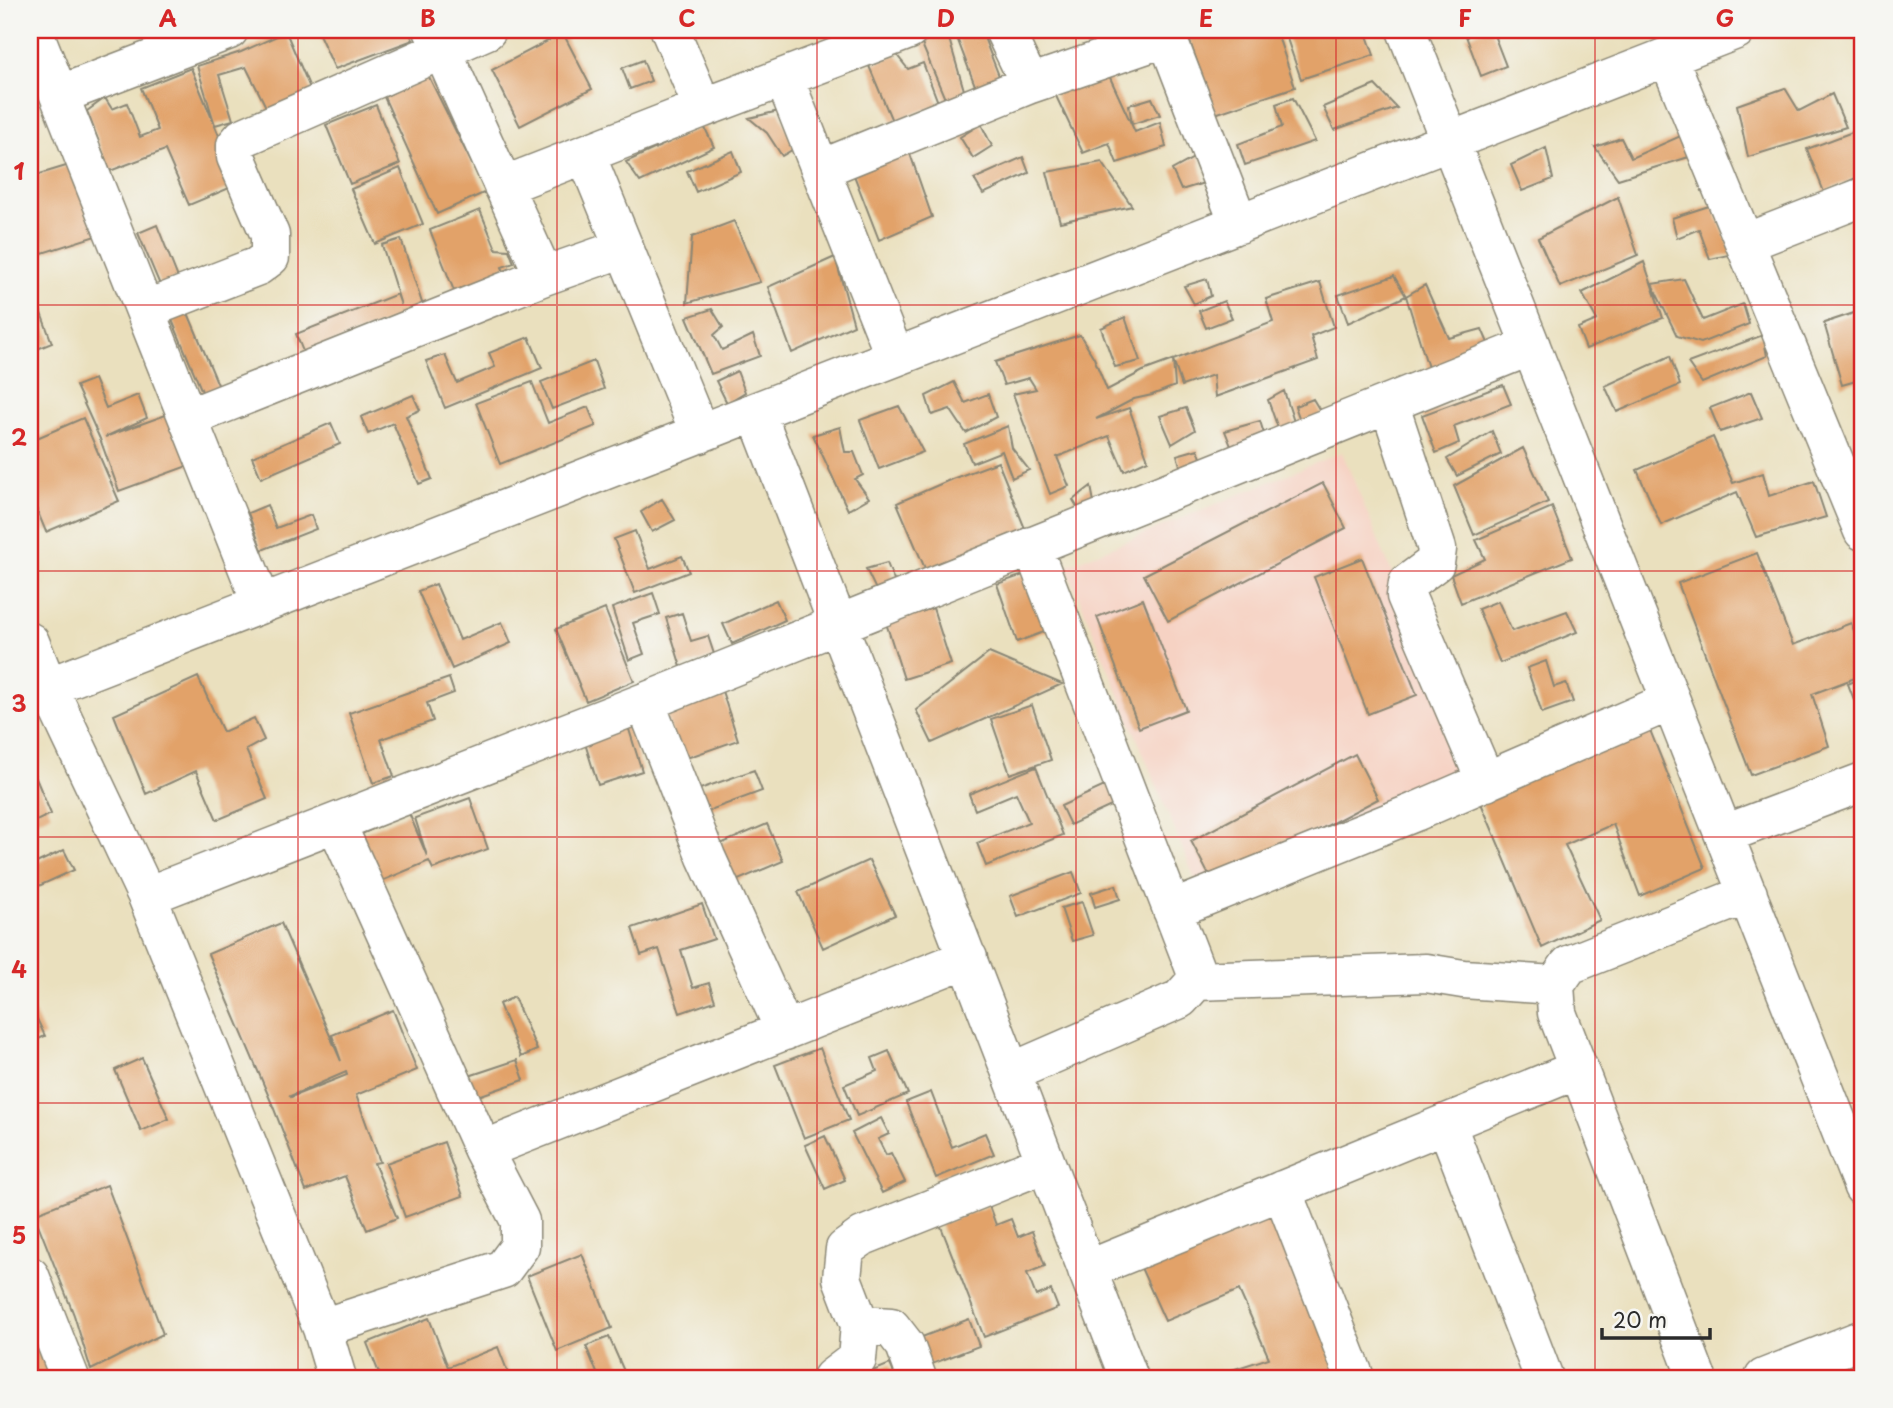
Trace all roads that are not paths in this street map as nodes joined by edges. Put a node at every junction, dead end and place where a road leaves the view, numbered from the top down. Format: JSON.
{"nodes":[{"id":1,"x":33,"y":30,"type":"edge"},
{"id":2,"x":229,"y":30,"type":"edge"},
{"id":3,"x":487,"y":30,"type":"edge"},
{"id":4,"x":670,"y":30,"type":"edge"},
{"id":5,"x":909,"y":30,"type":"edge"},
{"id":6,"x":1004,"y":30,"type":"edge"},
{"id":7,"x":1406,"y":30,"type":"edge"},
{"id":8,"x":1736,"y":30,"type":"edge"},
{"id":9,"x":1166,"y":33,"type":"edge"},
{"id":10,"x":438,"y":40,"type":"edge"},
{"id":11,"x":1668,"y":57,"type":"junction"},
{"id":12,"x":783,"y":78,"type":"junction"},
{"id":13,"x":1030,"y":84,"type":"junction"},
{"id":14,"x":59,"y":95,"type":"junction"},
{"id":15,"x":703,"y":108,"type":"junction"},
{"id":16,"x":1450,"y":142,"type":"junction"},
{"id":17,"x":586,"y":155,"type":"junction"},
{"id":18,"x":821,"y":169,"type":"junction"},
{"id":19,"x":503,"y":186,"type":"junction"},
{"id":20,"x":1863,"y":197,"type":"edge"},
{"id":21,"x":1239,"y":223,"type":"junction"},
{"id":22,"x":1745,"y":243,"type":"junction"},
{"id":23,"x":624,"y":248,"type":"junction"},
{"id":24,"x":544,"y":276,"type":"junction"},
{"id":25,"x":145,"y":310,"type":"junction"},
{"id":26,"x":1531,"y":345,"type":"junction"},
{"id":27,"x":895,"y":357,"type":"junction"},
{"id":28,"x":1389,"y":403,"type":"junction"},
{"id":29,"x":756,"y":412,"type":"junction"},
{"id":30,"x":188,"y":418,"type":"junction"},
{"id":31,"x":700,"y":434,"type":"junction"},
{"id":32,"x":1854,"y":480,"type":"edge"},
{"id":33,"x":1863,"y":531,"type":"edge"},
{"id":34,"x":1032,"y":547,"type":"junction"},
{"id":35,"x":262,"y":604,"type":"junction"},
{"id":36,"x":839,"y":624,"type":"junction"},
{"id":37,"x":30,"y":642,"type":"edge"},
{"id":38,"x":39,"y":690,"type":"edge"},
{"id":39,"x":1671,"y":701,"type":"junction"},
{"id":40,"x":645,"y":702,"type":"junction"},
{"id":41,"x":1486,"y":782,"type":"junction"},
{"id":42,"x":1863,"y":782,"type":"edge"},
{"id":43,"x":336,"y":823,"type":"junction"},
{"id":44,"x":1725,"y":834,"type":"junction"},
{"id":45,"x":1748,"y":894,"type":"junction"},
{"id":46,"x":147,"y":896,"type":"junction"},
{"id":47,"x":1172,"y":910,"type":"junction"},
{"id":48,"x":968,"y":958,"type":"junction"},
{"id":49,"x":1196,"y":981,"type":"junction"},
{"id":50,"x":1555,"y":985,"type":"junction"},
{"id":51,"x":785,"y":1031,"type":"junction"},
{"id":52,"x":1579,"y":1069,"type":"junction"},
{"id":53,"x":1012,"y":1072,"type":"junction"},
{"id":54,"x":1446,"y":1123,"type":"junction"},
{"id":55,"x":483,"y":1150,"type":"junction"},
{"id":56,"x":1046,"y":1163,"type":"junction"},
{"id":57,"x":1863,"y":1187,"type":"edge"},
{"id":58,"x":1282,"y":1190,"type":"junction"},
{"id":59,"x":1087,"y":1270,"type":"junction"},
{"id":60,"x":31,"y":1283,"type":"edge"},
{"id":61,"x":860,"y":1325,"type":"junction"},
{"id":62,"x":322,"y":1328,"type":"junction"},
{"id":63,"x":1863,"y":1339,"type":"edge"},
{"id":64,"x":70,"y":1378,"type":"edge"},
{"id":65,"x":337,"y":1378,"type":"edge"},
{"id":66,"x":832,"y":1378,"type":"edge"},
{"id":67,"x":916,"y":1378,"type":"edge"},
{"id":68,"x":1129,"y":1378,"type":"edge"},
{"id":69,"x":1355,"y":1378,"type":"edge"},
{"id":70,"x":1544,"y":1378,"type":"edge"},
{"id":71,"x":1697,"y":1378,"type":"edge"},
{"id":72,"x":1764,"y":1378,"type":"edge"}],
"edges":[{"from":1,"to":14,"type":"street"},
{"from":2,"to":14,"type":"street"},
{"from":3,"to":10,"type":"street"},
{"from":4,"to":15,"type":"street"},
{"from":5,"to":12,"type":"street"},
{"from":6,"to":13,"type":"street"},
{"from":7,"to":16,"type":"street"},
{"from":8,"to":11,"type":"street"},
{"from":9,"to":13,"type":"street"},
{"from":9,"to":21,"type":"street"},
{"from":10,"to":19,"type":"street"},
{"from":10,"to":25,"type":"street"},
{"from":11,"to":16,"type":"street"},
{"from":11,"to":22,"type":"street"},
{"from":12,"to":15,"type":"street"},
{"from":12,"to":18,"type":"street"},
{"from":13,"to":18,"type":"street"},
{"from":14,"to":25,"type":"street"},
{"from":15,"to":17,"type":"street"},
{"from":16,"to":21,"type":"street"},
{"from":16,"to":26,"type":"street"},
{"from":17,"to":19,"type":"street"},
{"from":17,"to":23,"type":"street"},
{"from":18,"to":27,"type":"street"},
{"from":19,"to":24,"type":"street"},
{"from":20,"to":22,"type":"street"},
{"from":21,"to":27,"type":"street"},
{"from":22,"to":32,"type":"street"},
{"from":23,"to":24,"type":"street"},
{"from":23,"to":31,"type":"street"},
{"from":24,"to":30,"type":"street"},
{"from":25,"to":30,"type":"street"},
{"from":26,"to":28,"type":"street"},
{"from":26,"to":39,"type":"street"},
{"from":27,"to":29,"type":"street"},
{"from":28,"to":34,"type":"street"},
{"from":28,"to":41,"type":"street"},
{"from":29,"to":31,"type":"street"},
{"from":29,"to":36,"type":"street"},
{"from":30,"to":35,"type":"street"},
{"from":31,"to":35,"type":"street"},
{"from":32,"to":33,"type":"street"},
{"from":34,"to":36,"type":"street"},
{"from":34,"to":47,"type":"street"},
{"from":35,"to":38,"type":"street"},
{"from":36,"to":40,"type":"street"},
{"from":36,"to":48,"type":"street"},
{"from":37,"to":38,"type":"street"},
{"from":38,"to":46,"type":"street"},
{"from":39,"to":41,"type":"street"},
{"from":39,"to":44,"type":"street"},
{"from":40,"to":43,"type":"street"},
{"from":40,"to":51,"type":"street"},
{"from":41,"to":47,"type":"street"},
{"from":42,"to":44,"type":"street"},
{"from":43,"to":46,"type":"street"},
{"from":43,"to":55,"type":"street"},
{"from":44,"to":45,"type":"street"},
{"from":45,"to":50,"type":"street"},
{"from":45,"to":57,"type":"street"},
{"from":46,"to":62,"type":"street"},
{"from":47,"to":49,"type":"street"},
{"from":48,"to":51,"type":"street"},
{"from":48,"to":53,"type":"street"},
{"from":49,"to":50,"type":"street"},
{"from":49,"to":53,"type":"street"},
{"from":50,"to":52,"type":"street"},
{"from":51,"to":55,"type":"street"},
{"from":52,"to":54,"type":"street"},
{"from":52,"to":71,"type":"street"},
{"from":53,"to":56,"type":"street"},
{"from":54,"to":58,"type":"street"},
{"from":54,"to":70,"type":"street"},
{"from":55,"to":62,"type":"street"},
{"from":56,"to":59,"type":"street"},
{"from":56,"to":61,"type":"street"},
{"from":58,"to":59,"type":"street"},
{"from":58,"to":69,"type":"street"},
{"from":59,"to":68,"type":"street"},
{"from":60,"to":64,"type":"street"},
{"from":61,"to":66,"type":"street"},
{"from":61,"to":67,"type":"street"},
{"from":62,"to":65,"type":"street"},
{"from":63,"to":72,"type":"street"}]}
